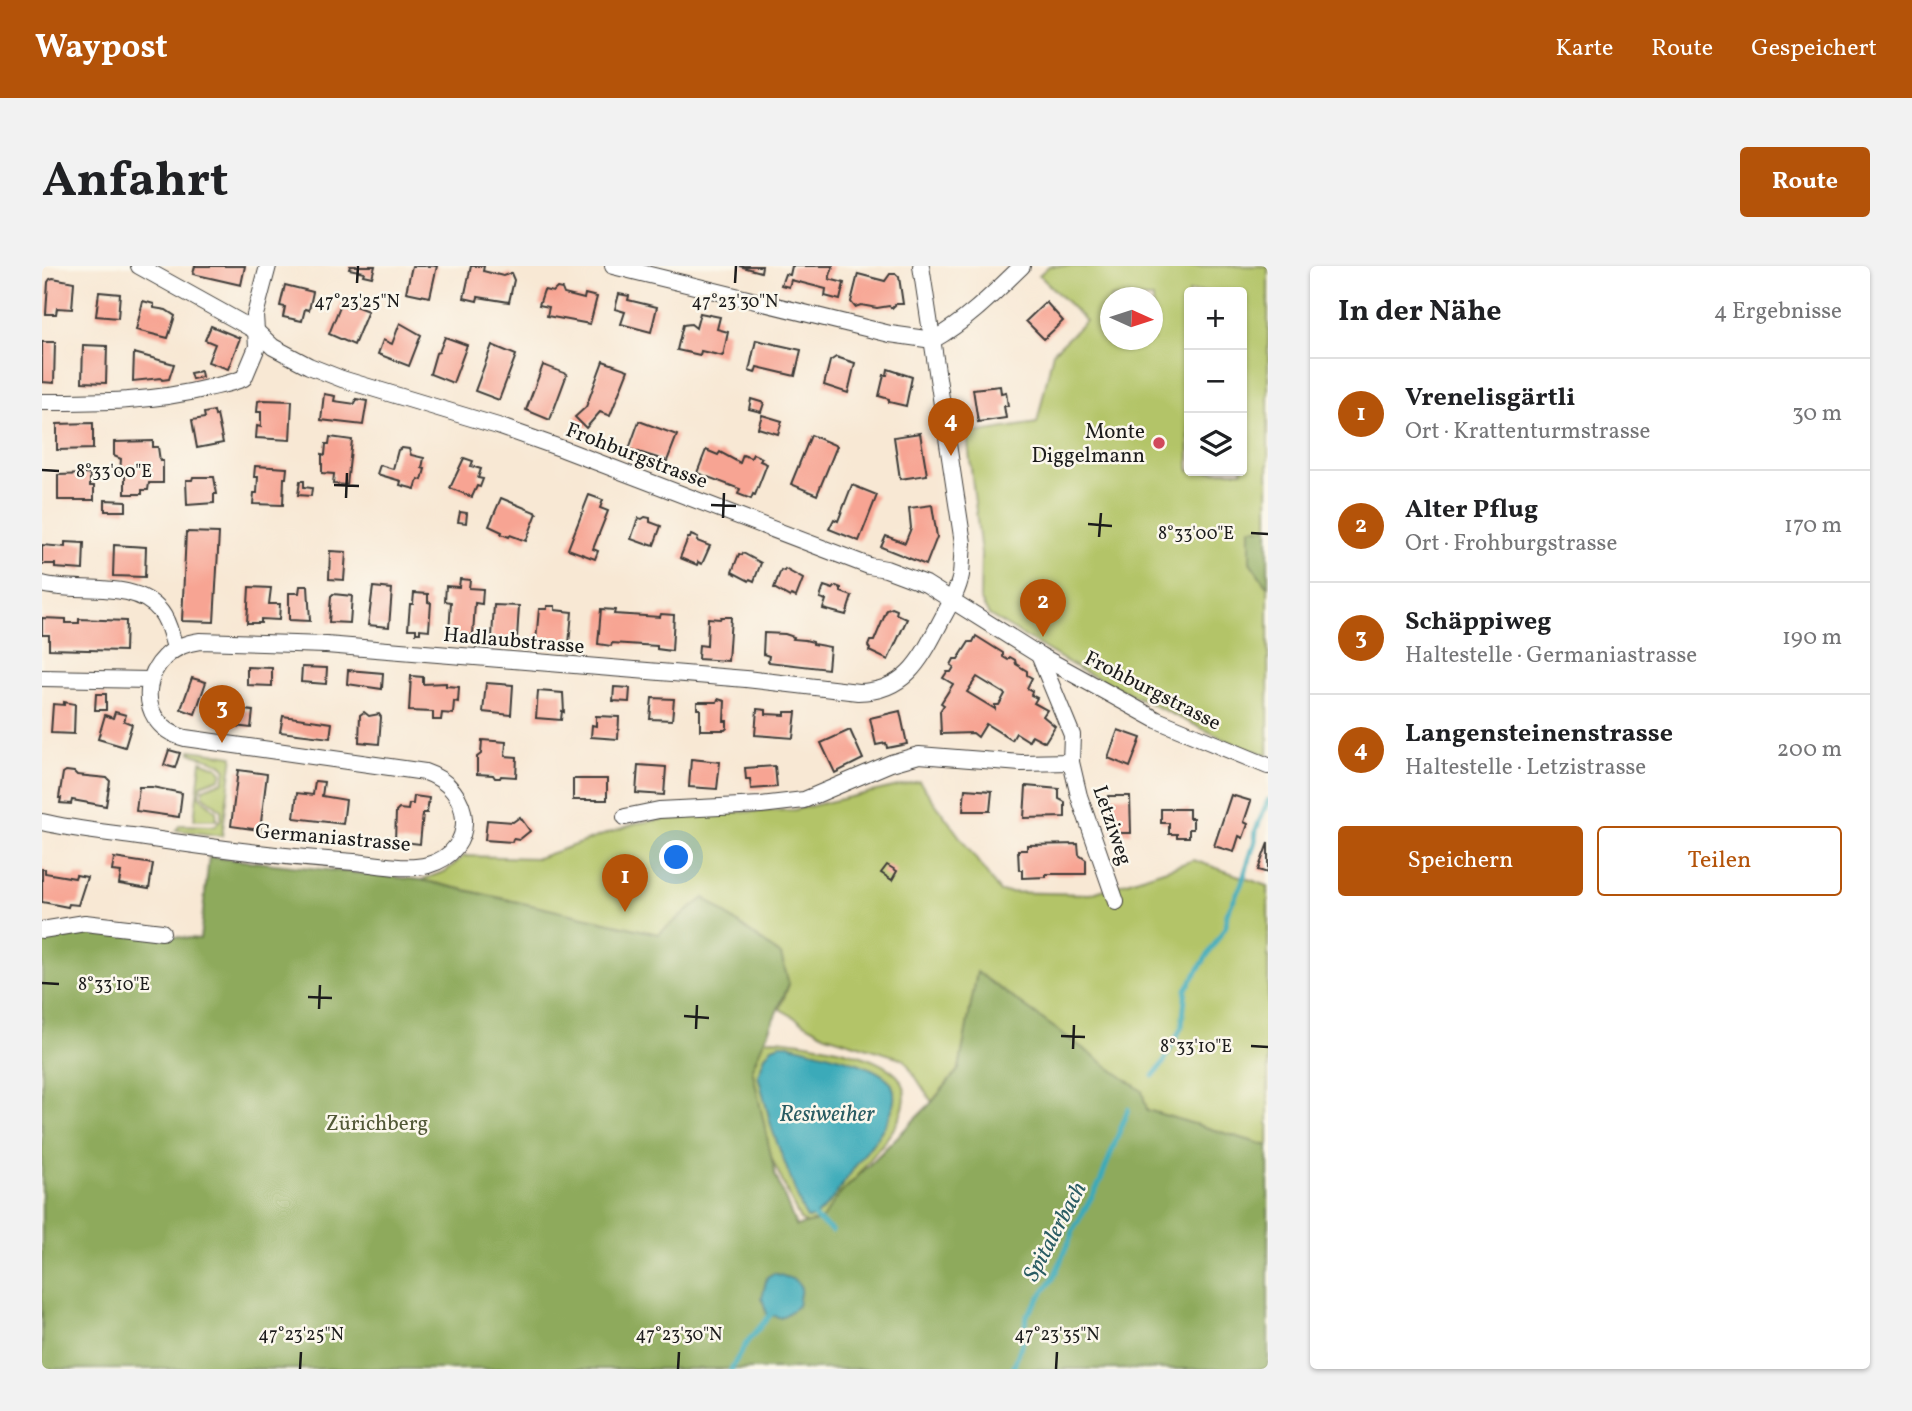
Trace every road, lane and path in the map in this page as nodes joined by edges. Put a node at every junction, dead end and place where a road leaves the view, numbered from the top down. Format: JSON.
{"nodes":[{"id":1,"x":139,"y":266,"type":"edge"},
{"id":2,"x":268,"y":266,"type":"edge"},
{"id":3,"x":613,"y":266,"type":"edge"},
{"id":4,"x":921,"y":266,"type":"edge"},
{"id":5,"x":1023,"y":266,"type":"edge"},
{"id":6,"x":256,"y":331,"type":"junction"},
{"id":7,"x":933,"y":341,"type":"junction"},
{"id":8,"x":42,"y":402,"type":"edge"},
{"id":9,"x":42,"y":584,"type":"edge"},
{"id":10,"x":952,"y":600,"type":"junction"},
{"id":11,"x":175,"y":647,"type":"junction"},
{"id":12,"x":1039,"y":655,"type":"junction"},
{"id":13,"x":42,"y":678,"type":"edge"},
{"id":14,"x":150,"y":680,"type":"junction"},
{"id":15,"x":1072,"y":762,"type":"junction"},
{"id":16,"x":1268,"y":766,"type":"edge"},
{"id":17,"x":625,"y":817,"type":"dead end"},
{"id":18,"x":42,"y":822,"type":"edge"},
{"id":19,"x":1116,"y":902,"type":"dead end"},
{"id":20,"x":42,"y":930,"type":"edge"},
{"id":21,"x":162,"y":932,"type":"dead end"}],
"edges":[{"from":1,"to":6,"type":"street","name":"Frohburgstrasse"},
{"from":2,"to":6,"type":"street"},
{"from":3,"to":7,"type":"street"},
{"from":4,"to":7,"type":"street","name":"Hadlaubstrasse"},
{"from":5,"to":7,"type":"street"},
{"from":6,"to":8,"type":"street"},
{"from":6,"to":10,"type":"street","name":"Frohburgstrasse"},
{"from":7,"to":10,"type":"street","name":"Hadlaubstrasse"},
{"from":9,"to":11,"type":"street"},
{"from":10,"to":11,"type":"street","name":"Hadlaubstrasse"},
{"from":10,"to":12,"type":"street","name":"Frohburgstrasse"},
{"from":11,"to":14,"type":"street"},
{"from":12,"to":15,"type":"street","name":"Letziweg"},
{"from":12,"to":16,"type":"street","name":"Frohburgstrasse"},
{"from":13,"to":14,"type":"street"},
{"from":14,"to":18,"type":"street","name":"Germaniastrasse"},
{"from":15,"to":17,"type":"street"},
{"from":15,"to":19,"type":"street","name":"Letziweg"},
{"from":20,"to":21,"type":"street"}]}
